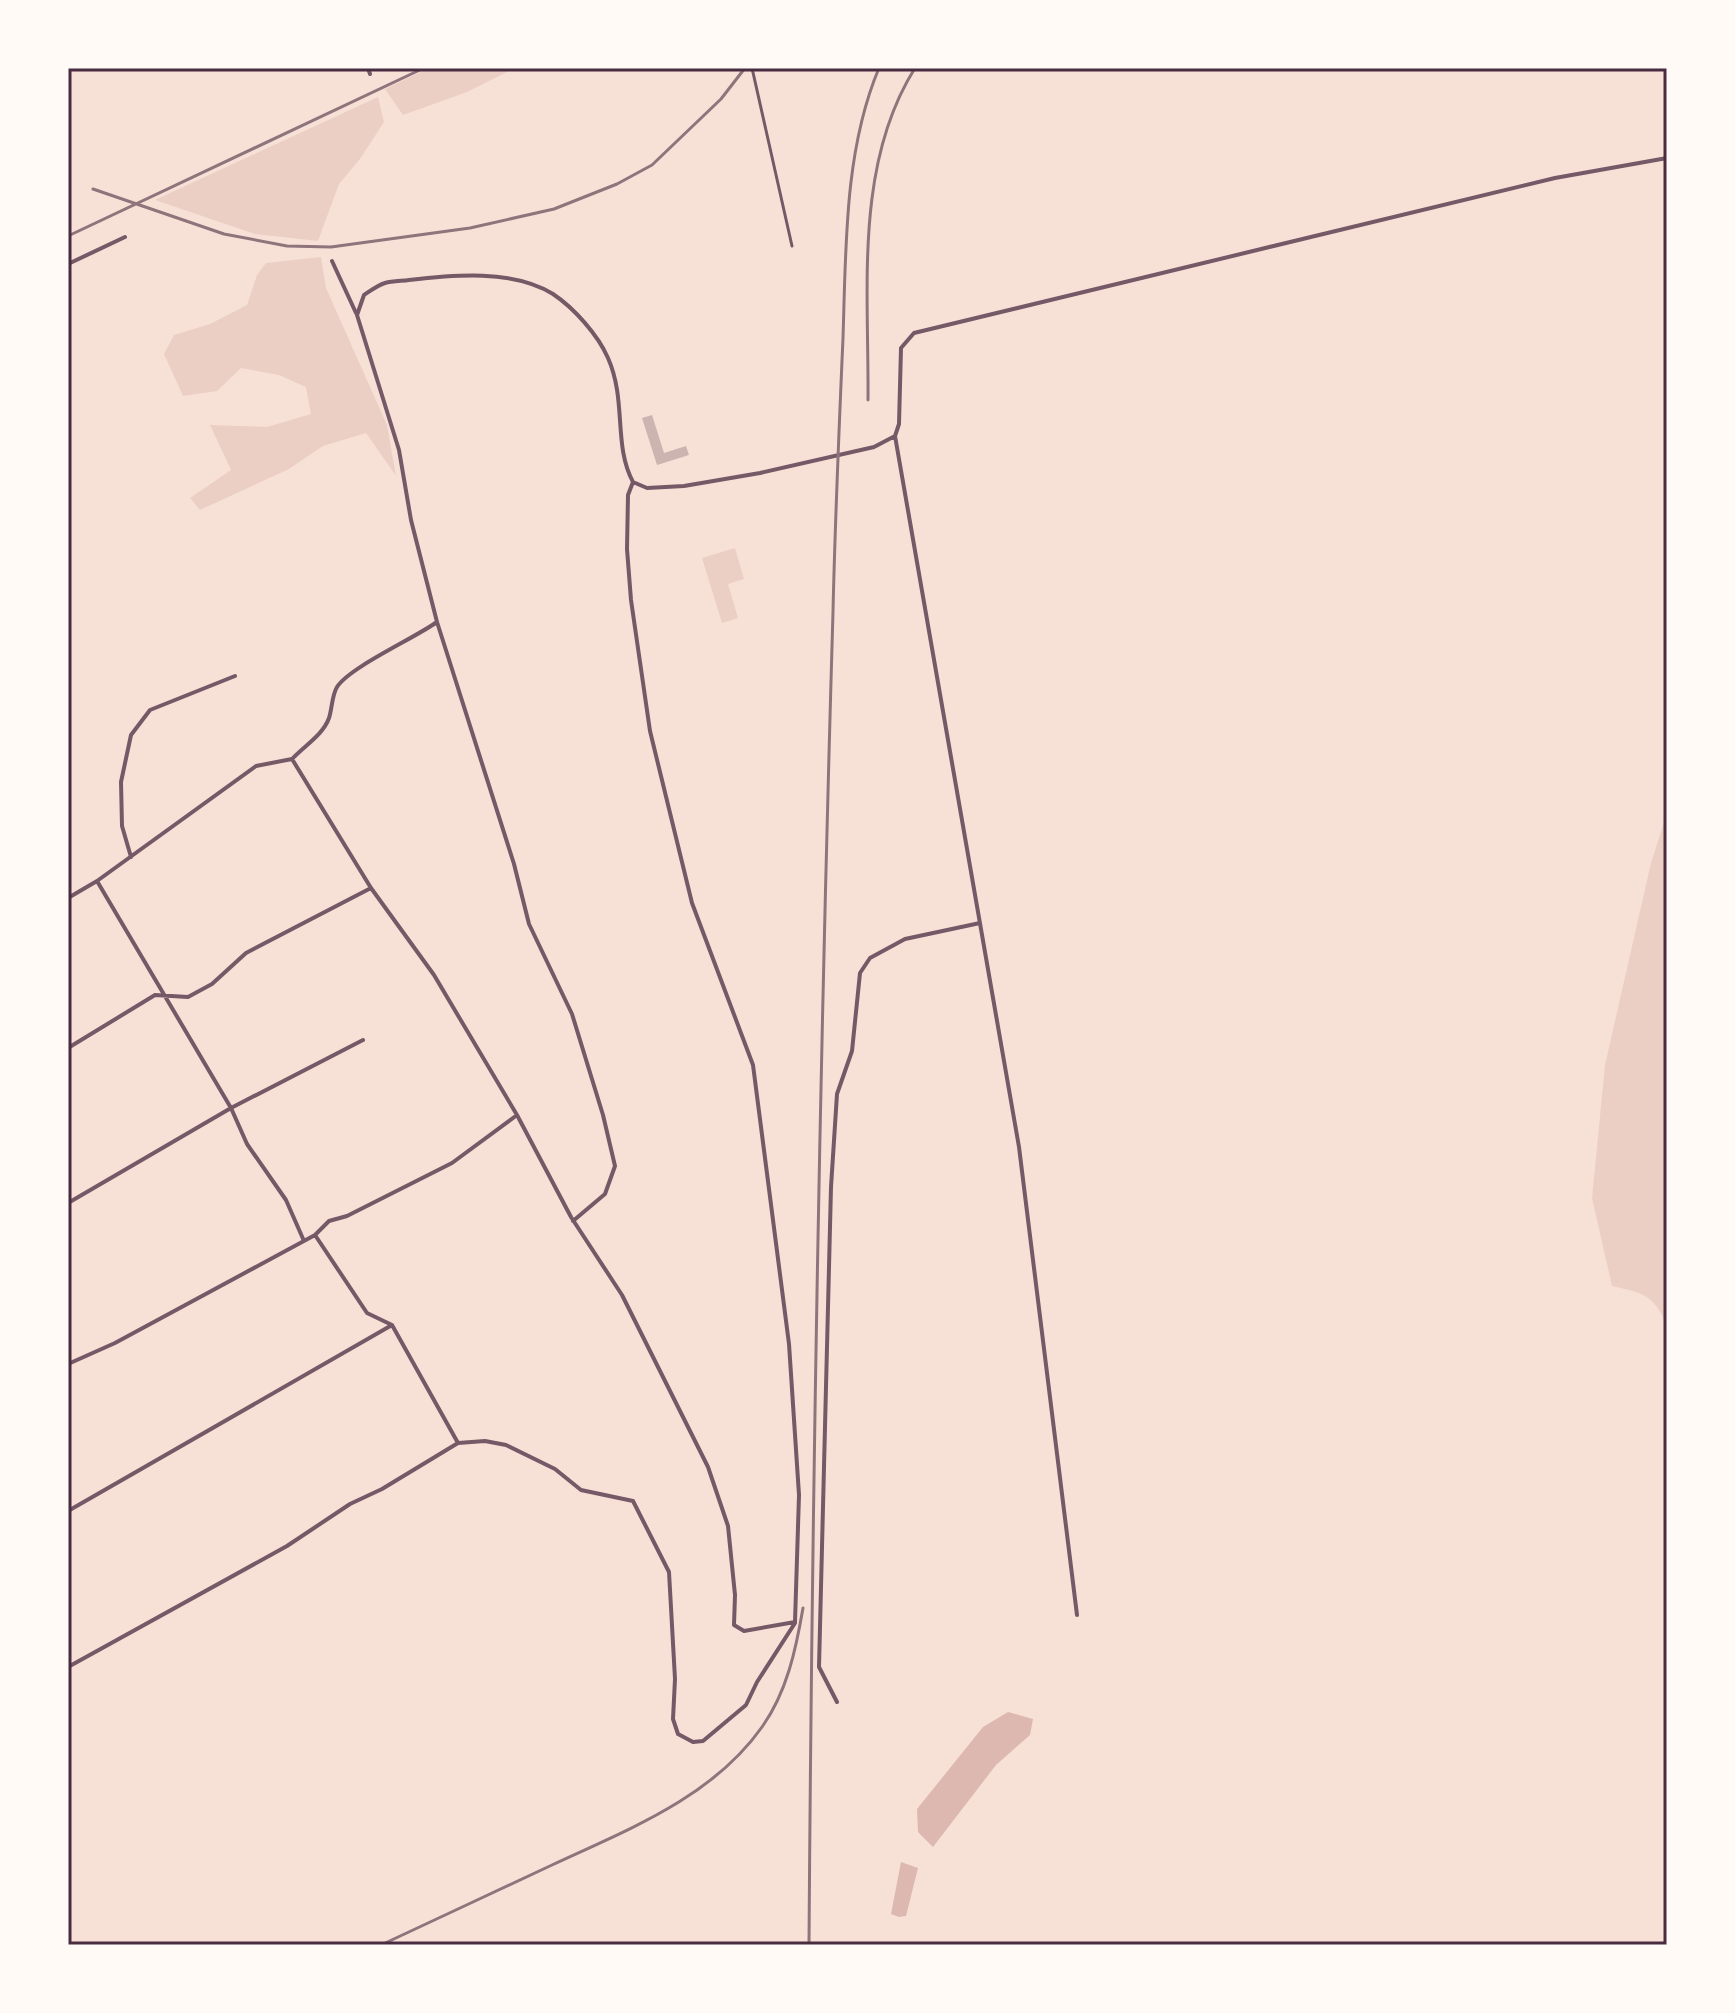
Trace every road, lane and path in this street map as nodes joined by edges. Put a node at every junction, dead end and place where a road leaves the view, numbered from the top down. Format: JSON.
{"nodes":[{"id":1,"x":368,"y":68,"type":"edge"},
{"id":2,"x":752,"y":68,"type":"edge"},
{"id":3,"x":370,"y":74,"type":"dead end"},
{"id":4,"x":1667,"y":158,"type":"edge"},
{"id":5,"x":125,"y":237,"type":"dead end"},
{"id":6,"x":792,"y":246,"type":"dead end"},
{"id":7,"x":332,"y":261,"type":"dead end"},
{"id":8,"x":68,"y":264,"type":"edge"},
{"id":9,"x":357,"y":315,"type":"junction"},
{"id":10,"x":895,"y":436,"type":"junction"},
{"id":11,"x":633,"y":482,"type":"junction"},
{"id":12,"x":437,"y":622,"type":"junction"},
{"id":13,"x":235,"y":676,"type":"dead end"},
{"id":14,"x":292,"y":759,"type":"junction"},
{"id":15,"x":131,"y":857,"type":"junction"},
{"id":16,"x":97,"y":881,"type":"junction"},
{"id":17,"x":371,"y":888,"type":"junction"},
{"id":18,"x":68,"y":898,"type":"edge"},
{"id":19,"x":980,"y":923,"type":"junction"},
{"id":20,"x":166,"y":995,"type":"junction"},
{"id":21,"x":363,"y":1040,"type":"dead end"},
{"id":22,"x":68,"y":1048,"type":"edge"},
{"id":23,"x":231,"y":1108,"type":"junction"},
{"id":24,"x":517,"y":1115,"type":"junction"},
{"id":25,"x":68,"y":1203,"type":"edge"},
{"id":26,"x":573,"y":1221,"type":"junction"},
{"id":27,"x":315,"y":1235,"type":"junction"},
{"id":28,"x":304,"y":1241,"type":"junction"},
{"id":29,"x":392,"y":1325,"type":"junction"},
{"id":30,"x":68,"y":1364,"type":"edge"},
{"id":31,"x":458,"y":1443,"type":"junction"},
{"id":32,"x":68,"y":1511,"type":"edge"},
{"id":33,"x":1077,"y":1615,"type":"dead end"},
{"id":34,"x":795,"y":1622,"type":"junction"},
{"id":35,"x":68,"y":1667,"type":"edge"},
{"id":36,"x":837,"y":1702,"type":"dead end"}],
"edges":[{"from":1,"to":3,"type":"street"},
{"from":2,"to":6,"type":"street"},
{"from":4,"to":10,"type":"street"},
{"from":5,"to":8,"type":"street"},
{"from":7,"to":9,"type":"street"},
{"from":9,"to":11,"type":"street"},
{"from":9,"to":12,"type":"street"},
{"from":10,"to":11,"type":"street"},
{"from":10,"to":19,"type":"street"},
{"from":11,"to":34,"type":"street"},
{"from":12,"to":14,"type":"street"},
{"from":12,"to":26,"type":"street"},
{"from":13,"to":15,"type":"street"},
{"from":14,"to":15,"type":"street"},
{"from":14,"to":17,"type":"street"},
{"from":15,"to":16,"type":"street"},
{"from":16,"to":18,"type":"street"},
{"from":16,"to":20,"type":"street"},
{"from":17,"to":20,"type":"street"},
{"from":17,"to":24,"type":"street"},
{"from":19,"to":33,"type":"street"},
{"from":19,"to":36,"type":"street"},
{"from":20,"to":22,"type":"street"},
{"from":20,"to":23,"type":"street"},
{"from":21,"to":23,"type":"street"},
{"from":23,"to":25,"type":"street"},
{"from":23,"to":28,"type":"street"},
{"from":24,"to":26,"type":"street"},
{"from":24,"to":27,"type":"street"},
{"from":26,"to":34,"type":"street"},
{"from":27,"to":28,"type":"street"},
{"from":27,"to":29,"type":"street"},
{"from":28,"to":30,"type":"street"},
{"from":29,"to":31,"type":"street"},
{"from":29,"to":32,"type":"street"},
{"from":31,"to":34,"type":"street"},
{"from":31,"to":35,"type":"street"}]}
